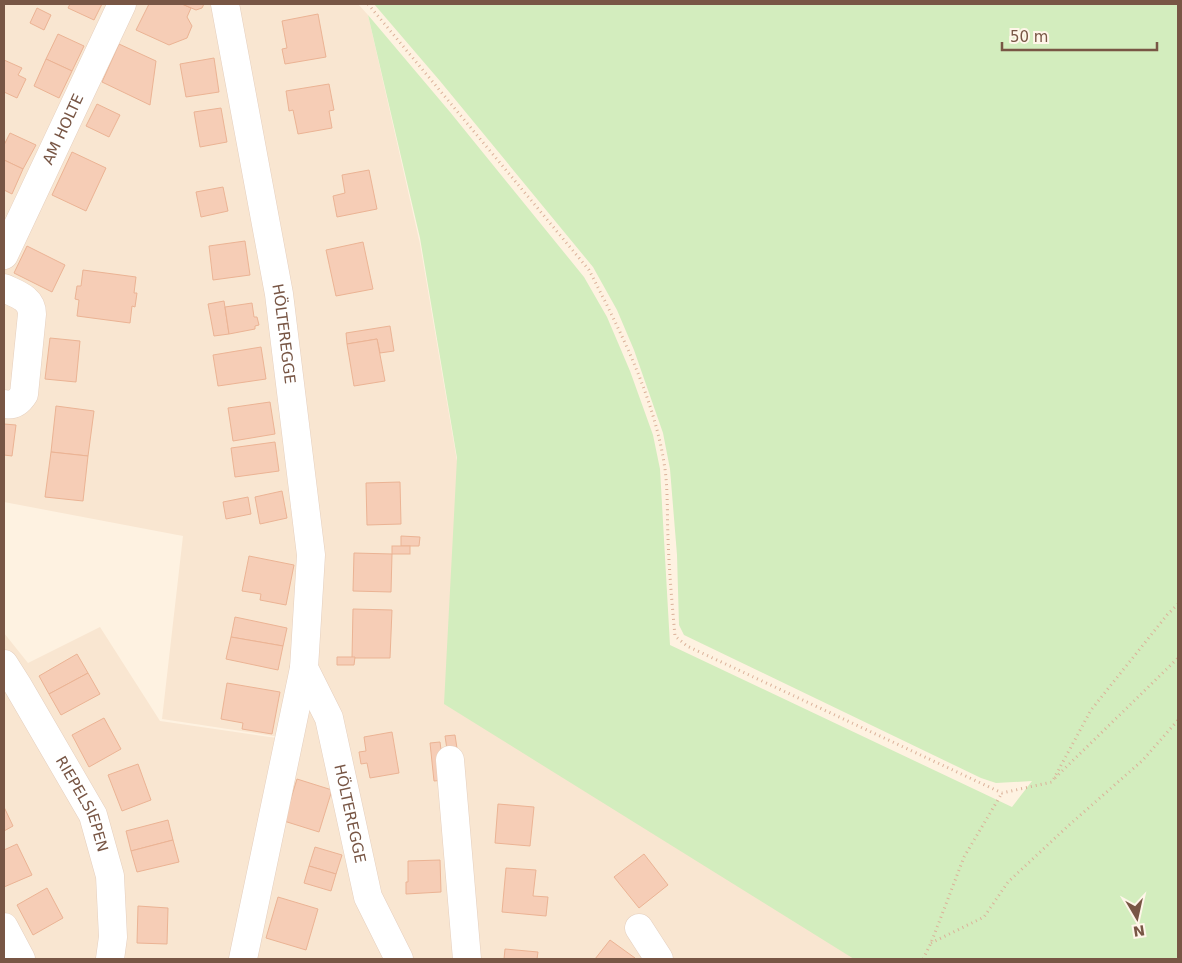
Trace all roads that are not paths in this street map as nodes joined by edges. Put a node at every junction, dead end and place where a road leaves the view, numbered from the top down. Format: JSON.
{"nodes":[{"id":1,"x":122,"y":4,"type":"edge"},
{"id":2,"x":226,"y":4,"type":"edge"},
{"id":3,"x":4,"y":255,"type":"edge"},
{"id":4,"x":4,"y":288,"type":"edge"},
{"id":5,"x":4,"y":404,"type":"edge"},
{"id":6,"x":4,"y":664,"type":"edge"},
{"id":7,"x":304,"y":668,"type":"junction"},
{"id":8,"x":450,"y":760,"type":"dead end"},
{"id":9,"x":4,"y":927,"type":"edge"},
{"id":10,"x":639,"y":928,"type":"dead end"},
{"id":11,"x":21,"y":959,"type":"edge"},
{"id":12,"x":110,"y":959,"type":"edge"},
{"id":13,"x":242,"y":959,"type":"edge"},
{"id":14,"x":399,"y":959,"type":"edge"},
{"id":15,"x":468,"y":959,"type":"edge"},
{"id":16,"x":659,"y":959,"type":"edge"}],
"edges":[{"from":1,"to":3,"type":"street","name":"AM HOLTE"},
{"from":2,"to":7,"type":"street","name":"HÖLTEREGGE"},
{"from":4,"to":5,"type":"street"},
{"from":6,"to":12,"type":"street","name":"RIEPELSIEPEN"},
{"from":7,"to":13,"type":"street","name":"HÖLTEREGGE"},
{"from":7,"to":14,"type":"street","name":"HÖLTEREGGE"},
{"from":8,"to":15,"type":"street"},
{"from":9,"to":11,"type":"street"},
{"from":10,"to":16,"type":"street"}]}
